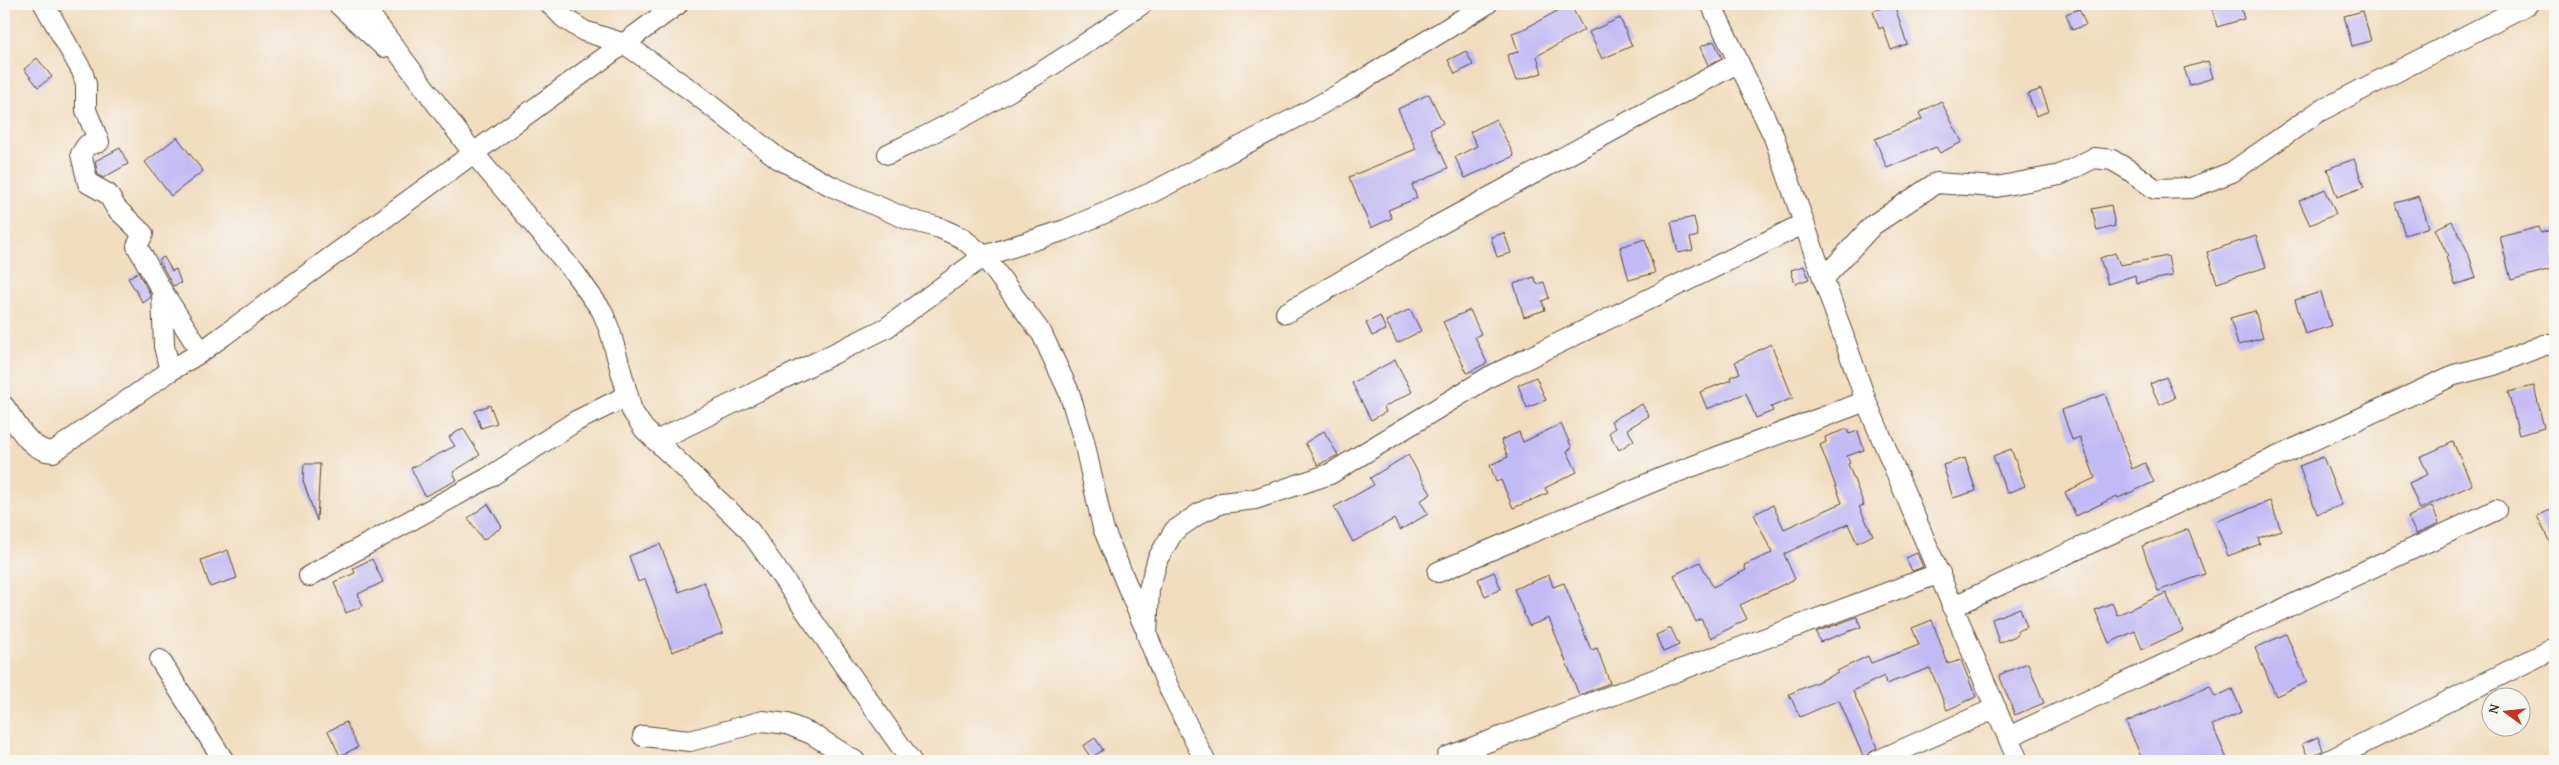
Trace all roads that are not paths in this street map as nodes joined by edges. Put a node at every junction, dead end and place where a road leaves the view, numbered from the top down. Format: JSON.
{"nodes":[{"id":1,"x":44,"y":4,"type":"edge"},
{"id":2,"x":338,"y":4,"type":"edge"},
{"id":3,"x":362,"y":4,"type":"edge"},
{"id":4,"x":550,"y":4,"type":"edge"},
{"id":5,"x":678,"y":4,"type":"edge"},
{"id":6,"x":1142,"y":4,"type":"edge"},
{"id":7,"x":1487,"y":4,"type":"edge"},
{"id":8,"x":1711,"y":4,"type":"edge"},
{"id":9,"x":2528,"y":4,"type":"edge"},
{"id":10,"x":625,"y":44,"type":"junction"},
{"id":11,"x":398,"y":50,"type":"junction"},
{"id":12,"x":1737,"y":63,"type":"junction"},
{"id":13,"x":474,"y":154,"type":"junction"},
{"id":14,"x":888,"y":154,"type":"dead end"},
{"id":15,"x":1803,"y":224,"type":"junction"},
{"id":16,"x":984,"y":256,"type":"junction"},
{"id":17,"x":1823,"y":279,"type":"junction"},
{"id":18,"x":162,"y":291,"type":"junction"},
{"id":19,"x":1286,"y":313,"type":"dead end"},
{"id":20,"x":2555,"y":345,"type":"edge"},
{"id":21,"x":201,"y":352,"type":"junction"},
{"id":22,"x":170,"y":371,"type":"junction"},
{"id":23,"x":627,"y":396,"type":"junction"},
{"id":24,"x":1866,"y":401,"type":"junction"},
{"id":25,"x":4,"y":406,"type":"edge"},
{"id":26,"x":656,"y":442,"type":"junction"},
{"id":27,"x":2496,"y":510,"type":"dead end"},
{"id":28,"x":1438,"y":572,"type":"dead end"},
{"id":29,"x":1940,"y":573,"type":"junction"},
{"id":30,"x":309,"y":576,"type":"dead end"},
{"id":31,"x":1952,"y":607,"type":"junction"},
{"id":32,"x":1147,"y":634,"type":"junction"},
{"id":33,"x":2555,"y":648,"type":"edge"},
{"id":34,"x":160,"y":660,"type":"dead end"},
{"id":35,"x":1996,"y":708,"type":"junction"},
{"id":36,"x":643,"y":736,"type":"dead end"},
{"id":37,"x":2008,"y":737,"type":"junction"},
{"id":38,"x":224,"y":761,"type":"edge"},
{"id":39,"x":855,"y":761,"type":"edge"},
{"id":40,"x":911,"y":761,"type":"edge"},
{"id":41,"x":1205,"y":761,"type":"edge"},
{"id":42,"x":1452,"y":761,"type":"edge"},
{"id":43,"x":1877,"y":761,"type":"edge"},
{"id":44,"x":2018,"y":761,"type":"edge"},
{"id":45,"x":2328,"y":761,"type":"edge"}],
"edges":[{"from":1,"to":18,"type":"street"},
{"from":2,"to":11,"type":"street"},
{"from":3,"to":11,"type":"street"},
{"from":4,"to":10,"type":"street"},
{"from":5,"to":10,"type":"street"},
{"from":6,"to":14,"type":"street"},
{"from":7,"to":16,"type":"street"},
{"from":8,"to":12,"type":"street"},
{"from":9,"to":17,"type":"street"},
{"from":10,"to":13,"type":"street"},
{"from":10,"to":16,"type":"street"},
{"from":11,"to":13,"type":"street"},
{"from":12,"to":15,"type":"street"},
{"from":12,"to":19,"type":"street"},
{"from":13,"to":21,"type":"street"},
{"from":13,"to":23,"type":"street"},
{"from":15,"to":17,"type":"street"},
{"from":15,"to":32,"type":"street"},
{"from":16,"to":26,"type":"street"},
{"from":16,"to":32,"type":"street"},
{"from":17,"to":24,"type":"street"},
{"from":18,"to":21,"type":"street"},
{"from":18,"to":22,"type":"street"},
{"from":20,"to":31,"type":"street"},
{"from":21,"to":22,"type":"street"},
{"from":22,"to":25,"type":"street"},
{"from":23,"to":26,"type":"street"},
{"from":23,"to":30,"type":"street"},
{"from":24,"to":28,"type":"street"},
{"from":24,"to":29,"type":"street"},
{"from":26,"to":40,"type":"street"},
{"from":27,"to":37,"type":"street"},
{"from":29,"to":31,"type":"street"},
{"from":29,"to":42,"type":"street"},
{"from":31,"to":35,"type":"street"},
{"from":32,"to":41,"type":"street"},
{"from":33,"to":45,"type":"street"},
{"from":34,"to":38,"type":"street"},
{"from":35,"to":37,"type":"street"},
{"from":35,"to":43,"type":"street"},
{"from":36,"to":39,"type":"street"},
{"from":37,"to":44,"type":"street"}]}
